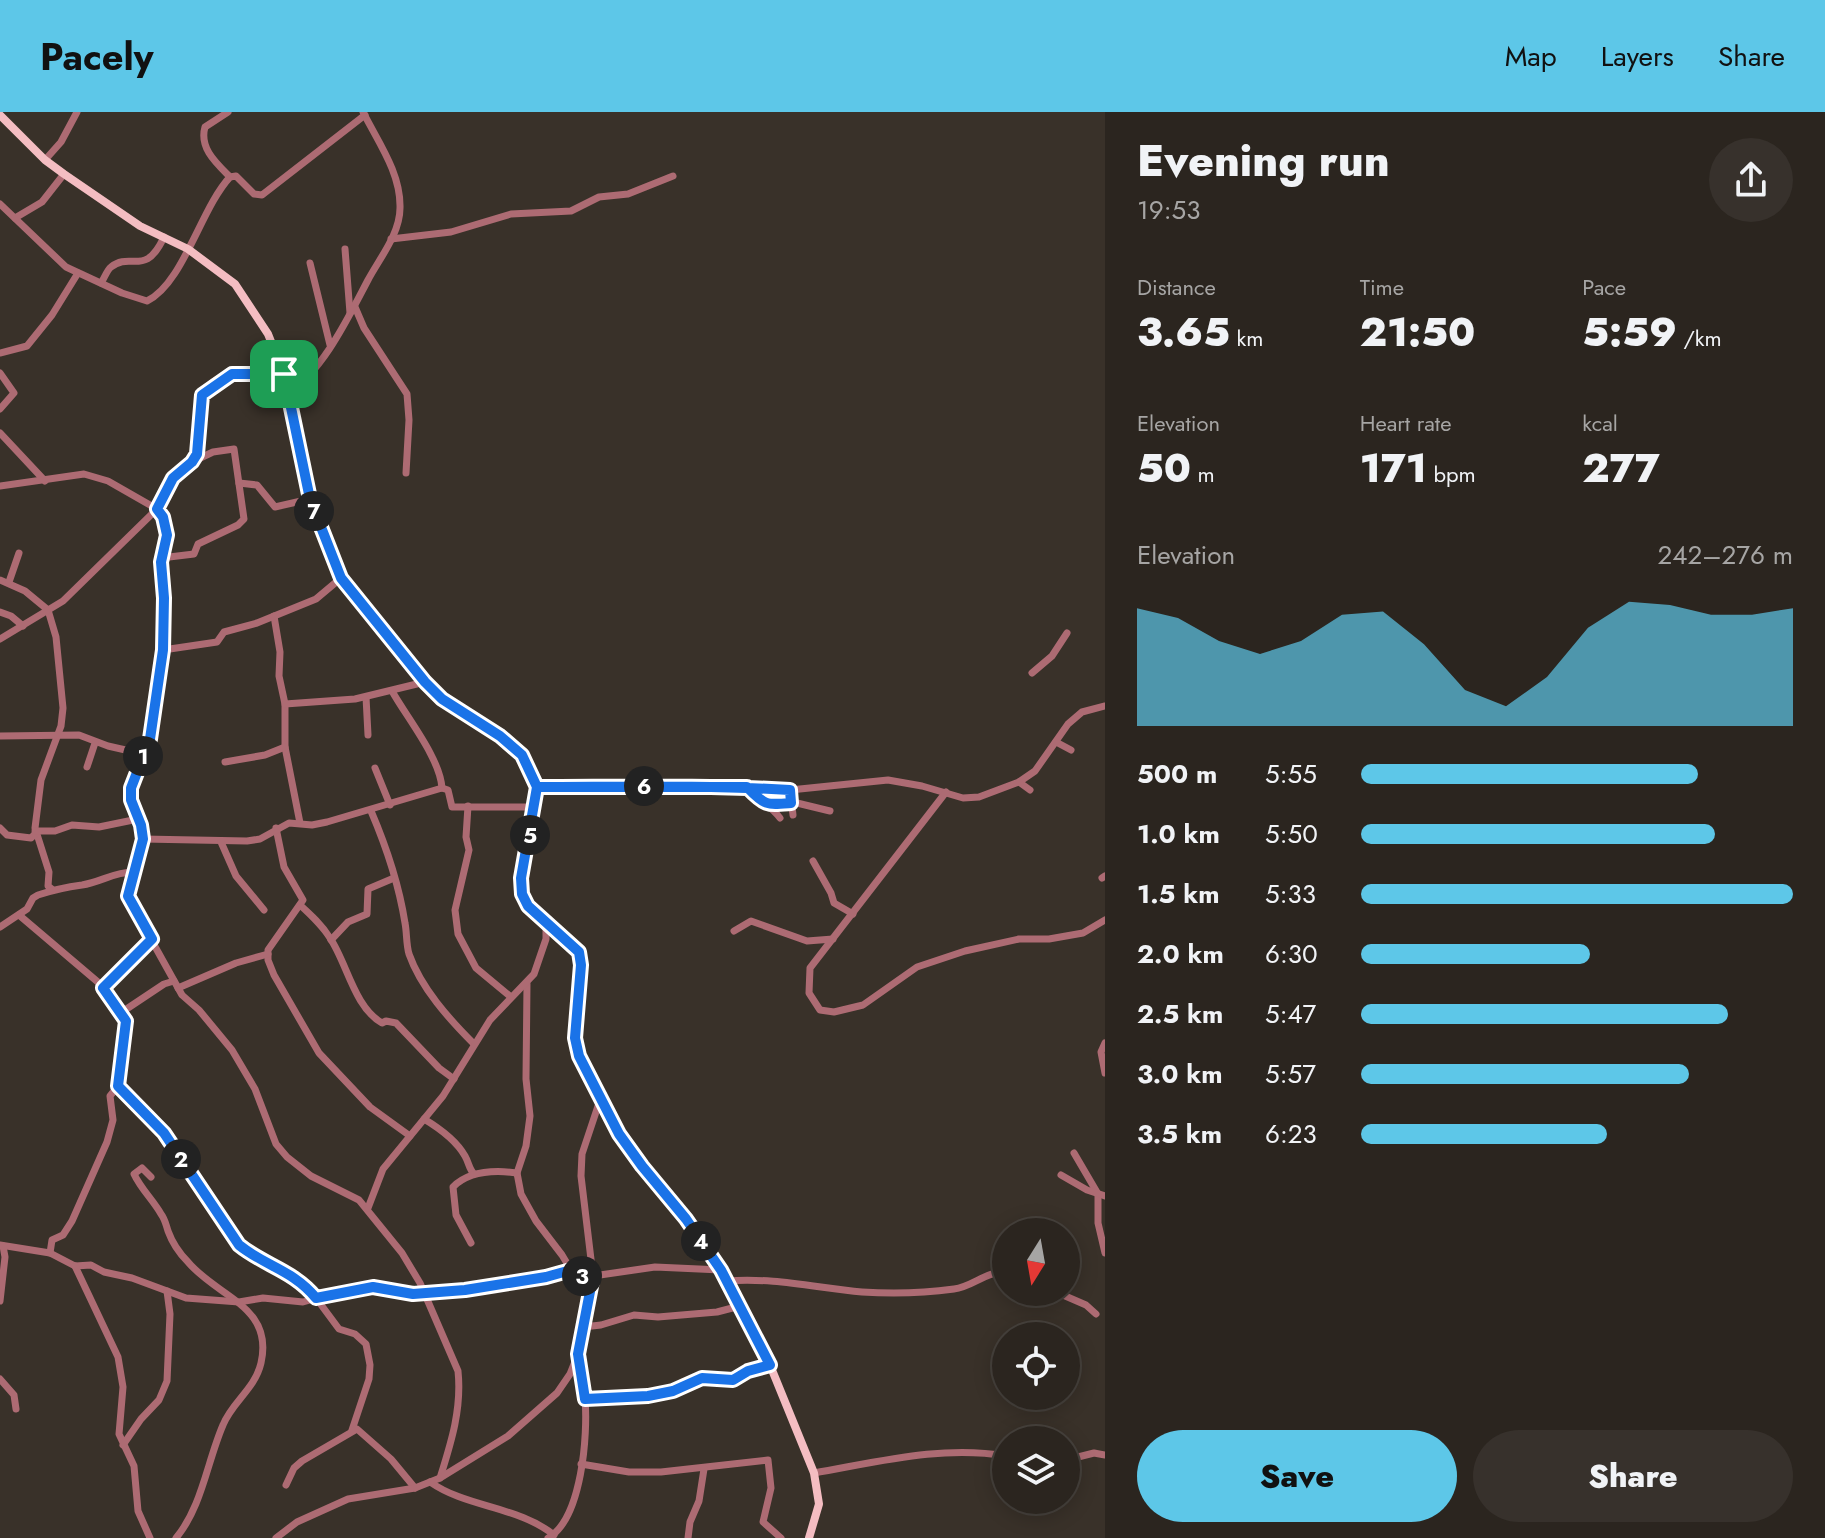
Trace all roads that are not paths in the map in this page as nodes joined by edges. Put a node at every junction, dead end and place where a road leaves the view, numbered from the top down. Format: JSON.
{"nodes":[{"id":1,"x":77,"y":112,"type":"edge"},
{"id":2,"x":228,"y":112,"type":"edge"},
{"id":3,"x":364,"y":113,"type":"edge"},
{"id":4,"x":0,"y":115,"type":"edge"},
{"id":5,"x":45,"y":160,"type":"junction"},
{"id":6,"x":64,"y":174,"type":"junction"},
{"id":7,"x":673,"y":176,"type":"dead end"},
{"id":8,"x":230,"y":177,"type":"junction"},
{"id":9,"x":0,"y":204,"type":"edge"},
{"id":10,"x":15,"y":218,"type":"junction"},
{"id":11,"x":164,"y":237,"type":"junction"},
{"id":12,"x":391,"y":239,"type":"junction"},
{"id":13,"x":188,"y":249,"type":"junction"},
{"id":14,"x":345,"y":249,"type":"dead end"},
{"id":15,"x":310,"y":263,"type":"dead end"},
{"id":16,"x":78,"y":273,"type":"junction"},
{"id":17,"x":101,"y":283,"type":"junction"},
{"id":18,"x":355,"y":307,"type":"junction"},
{"id":19,"x":350,"y":315,"type":"junction"},
{"id":20,"x":330,"y":345,"type":"junction"},
{"id":21,"x":0,"y":353,"type":"edge"},
{"id":22,"x":0,"y":373,"type":"edge"},
{"id":23,"x":284,"y":374,"type":"junction"},
{"id":24,"x":287,"y":394,"type":"junction"},
{"id":25,"x":0,"y":409,"type":"edge"},
{"id":26,"x":0,"y":433,"type":"edge"},
{"id":27,"x":192,"y":462,"type":"junction"},
{"id":28,"x":406,"y":473,"type":"dead end"},
{"id":29,"x":45,"y":481,"type":"junction"},
{"id":30,"x":239,"y":483,"type":"junction"},
{"id":31,"x":0,"y":486,"type":"edge"},
{"id":32,"x":310,"y":499,"type":"junction"},
{"id":33,"x":157,"y":509,"type":"junction"},
{"id":34,"x":19,"y":553,"type":"dead end"},
{"id":35,"x":161,"y":558,"type":"junction"},
{"id":36,"x":341,"y":578,"type":"junction"},
{"id":37,"x":0,"y":580,"type":"edge"},
{"id":38,"x":9,"y":582,"type":"junction"},
{"id":39,"x":48,"y":610,"type":"junction"},
{"id":40,"x":0,"y":612,"type":"edge"},
{"id":41,"x":274,"y":616,"type":"junction"},
{"id":42,"x":23,"y":626,"type":"junction"},
{"id":43,"x":1067,"y":633,"type":"dead end"},
{"id":44,"x":0,"y":639,"type":"edge"},
{"id":45,"x":163,"y":650,"type":"junction"},
{"id":46,"x":1032,"y":673,"type":"dead end"},
{"id":47,"x":425,"y":682,"type":"junction"},
{"id":48,"x":392,"y":691,"type":"junction"},
{"id":49,"x":366,"y":697,"type":"junction"},
{"id":50,"x":285,"y":704,"type":"junction"},
{"id":51,"x":1105,"y":706,"type":"edge"},
{"id":52,"x":368,"y":735,"type":"dead end"},
{"id":53,"x":0,"y":736,"type":"edge"},
{"id":54,"x":57,"y":737,"type":"junction"},
{"id":55,"x":1056,"y":742,"type":"junction"},
{"id":56,"x":95,"y":743,"type":"junction"},
{"id":57,"x":285,"y":747,"type":"junction"},
{"id":58,"x":146,"y":750,"type":"junction"},
{"id":59,"x":1071,"y":750,"type":"dead end"},
{"id":60,"x":225,"y":762,"type":"dead end"},
{"id":61,"x":87,"y":767,"type":"dead end"},
{"id":62,"x":375,"y":768,"type":"dead end"},
{"id":63,"x":1019,"y":782,"type":"junction"},
{"id":64,"x":537,"y":787,"type":"junction"},
{"id":65,"x":747,"y":787,"type":"junction"},
{"id":66,"x":442,"y":788,"type":"junction"},
{"id":67,"x":790,"y":790,"type":"junction"},
{"id":68,"x":1030,"y":790,"type":"dead end"},
{"id":69,"x":946,"y":792,"type":"junction"},
{"id":70,"x":791,"y":803,"type":"junction"},
{"id":71,"x":390,"y":805,"type":"junction"},
{"id":72,"x":468,"y":806,"type":"junction"},
{"id":73,"x":770,"y":806,"type":"junction"},
{"id":74,"x":534,"y":807,"type":"junction"},
{"id":75,"x":371,"y":811,"type":"junction"},
{"id":76,"x":830,"y":811,"type":"dead end"},
{"id":77,"x":793,"y":815,"type":"dead end"},
{"id":78,"x":780,"y":818,"type":"dead end"},
{"id":79,"x":138,"y":819,"type":"junction"},
{"id":80,"x":300,"y":823,"type":"junction"},
{"id":81,"x":0,"y":828,"type":"edge"},
{"id":82,"x":276,"y":828,"type":"junction"},
{"id":83,"x":35,"y":832,"type":"junction"},
{"id":84,"x":143,"y":839,"type":"junction"},
{"id":85,"x":221,"y":842,"type":"junction"},
{"id":86,"x":813,"y":861,"type":"dead end"},
{"id":87,"x":133,"y":872,"type":"junction"},
{"id":88,"x":394,"y":878,"type":"junction"},
{"id":89,"x":53,"y":890,"type":"junction"},
{"id":90,"x":300,"y":905,"type":"junction"},
{"id":91,"x":264,"y":910,"type":"dead end"},
{"id":92,"x":853,"y":914,"type":"junction"},
{"id":93,"x":19,"y":915,"type":"junction"},
{"id":94,"x":1105,"y":920,"type":"edge"},
{"id":95,"x":546,"y":923,"type":"junction"},
{"id":96,"x":0,"y":927,"type":"edge"},
{"id":97,"x":734,"y":931,"type":"dead end"},
{"id":98,"x":152,"y":939,"type":"junction"},
{"id":99,"x":833,"y":939,"type":"junction"},
{"id":100,"x":331,"y":940,"type":"junction"},
{"id":101,"x":268,"y":954,"type":"junction"},
{"id":102,"x":527,"y":984,"type":"junction"},
{"id":103,"x":176,"y":985,"type":"junction"},
{"id":104,"x":103,"y":988,"type":"junction"},
{"id":105,"x":511,"y":997,"type":"junction"},
{"id":106,"x":122,"y":1012,"type":"junction"},
{"id":107,"x":1105,"y":1043,"type":"edge"},
{"id":108,"x":474,"y":1044,"type":"junction"},
{"id":109,"x":1105,"y":1073,"type":"edge"},
{"id":110,"x":454,"y":1079,"type":"junction"},
{"id":111,"x":118,"y":1086,"type":"junction"},
{"id":112,"x":601,"y":1097,"type":"junction"},
{"id":113,"x":424,"y":1119,"type":"junction"},
{"id":114,"x":410,"y":1136,"type":"junction"},
{"id":115,"x":1074,"y":1153,"type":"dead end"},
{"id":116,"x":517,"y":1173,"type":"junction"},
{"id":117,"x":474,"y":1174,"type":"junction"},
{"id":118,"x":1061,"y":1175,"type":"dead end"},
{"id":119,"x":151,"y":1177,"type":"dead end"},
{"id":120,"x":1102,"y":1195,"type":"edge"},
{"id":121,"x":368,"y":1208,"type":"junction"},
{"id":122,"x":471,"y":1243,"type":"dead end"},
{"id":123,"x":2,"y":1245,"type":"edge"},
{"id":124,"x":50,"y":1253,"type":"junction"},
{"id":125,"x":1105,"y":1253,"type":"edge"},
{"id":126,"x":75,"y":1266,"type":"junction"},
{"id":127,"x":571,"y":1270,"type":"junction"},
{"id":128,"x":721,"y":1270,"type":"junction"},
{"id":129,"x":992,"y":1274,"type":"edge"},
{"id":130,"x":593,"y":1276,"type":"junction"},
{"id":131,"x":727,"y":1281,"type":"junction"},
{"id":132,"x":167,"y":1291,"type":"junction"},
{"id":133,"x":423,"y":1293,"type":"junction"},
{"id":134,"x":316,"y":1298,"type":"junction"},
{"id":135,"x":0,"y":1301,"type":"edge"},
{"id":136,"x":239,"y":1302,"type":"junction"},
{"id":137,"x":1080,"y":1302,"type":"edge"},
{"id":138,"x":740,"y":1306,"type":"junction"},
{"id":139,"x":1096,"y":1314,"type":"dead end"},
{"id":140,"x":583,"y":1327,"type":"junction"},
{"id":141,"x":578,"y":1354,"type":"junction"},
{"id":142,"x":770,"y":1365,"type":"junction"},
{"id":143,"x":0,"y":1379,"type":"edge"},
{"id":144,"x":585,"y":1399,"type":"junction"},
{"id":145,"x":16,"y":1409,"type":"dead end"},
{"id":146,"x":352,"y":1430,"type":"junction"},
{"id":147,"x":123,"y":1445,"type":"junction"},
{"id":148,"x":992,"y":1455,"type":"edge"},
{"id":149,"x":1105,"y":1455,"type":"edge"},
{"id":150,"x":1080,"y":1456,"type":"edge"},
{"id":151,"x":581,"y":1464,"type":"junction"},
{"id":152,"x":704,"y":1469,"type":"junction"},
{"id":153,"x":814,"y":1473,"type":"junction"},
{"id":154,"x":440,"y":1478,"type":"junction"},
{"id":155,"x":430,"y":1482,"type":"junction"},
{"id":156,"x":286,"y":1485,"type":"dead end"},
{"id":157,"x":415,"y":1488,"type":"junction"},
{"id":158,"x":551,"y":1536,"type":"edge"},
{"id":159,"x":150,"y":1538,"type":"edge"},
{"id":160,"x":176,"y":1538,"type":"edge"},
{"id":161,"x":276,"y":1538,"type":"edge"},
{"id":162,"x":688,"y":1538,"type":"edge"},
{"id":163,"x":781,"y":1538,"type":"edge"},
{"id":164,"x":809,"y":1538,"type":"edge"}],
"edges":[{"from":1,"to":5,"type":"street"},
{"from":2,"to":8,"type":"street"},
{"from":3,"to":8,"type":"street"},
{"from":3,"to":12,"type":"street"},
{"from":4,"to":5,"type":"main road"},
{"from":5,"to":6,"type":"main road"},
{"from":6,"to":10,"type":"street"},
{"from":6,"to":11,"type":"main road"},
{"from":7,"to":12,"type":"street"},
{"from":8,"to":13,"type":"street"},
{"from":9,"to":10,"type":"street"},
{"from":10,"to":16,"type":"street"},
{"from":11,"to":13,"type":"main road"},
{"from":11,"to":17,"type":"street"},
{"from":12,"to":18,"type":"street"},
{"from":13,"to":17,"type":"street"},
{"from":13,"to":23,"type":"main road"},
{"from":14,"to":19,"type":"street"},
{"from":15,"to":20,"type":"street"},
{"from":16,"to":17,"type":"street"},
{"from":16,"to":21,"type":"street"},
{"from":18,"to":19,"type":"street"},
{"from":18,"to":28,"type":"street"},
{"from":19,"to":20,"type":"street"},
{"from":20,"to":24,"type":"street"},
{"from":22,"to":25,"type":"street"},
{"from":23,"to":24,"type":"main road"},
{"from":23,"to":27,"type":"street"},
{"from":24,"to":32,"type":"main road"},
{"from":26,"to":29,"type":"street"},
{"from":27,"to":30,"type":"street"},
{"from":27,"to":33,"type":"street"},
{"from":29,"to":31,"type":"street"},
{"from":29,"to":33,"type":"street"},
{"from":30,"to":32,"type":"street"},
{"from":30,"to":35,"type":"street"},
{"from":32,"to":36,"type":"main road"},
{"from":33,"to":35,"type":"street"},
{"from":33,"to":39,"type":"street"},
{"from":34,"to":38,"type":"street"},
{"from":35,"to":45,"type":"street"},
{"from":36,"to":41,"type":"street"},
{"from":36,"to":47,"type":"main road"},
{"from":37,"to":38,"type":"street"},
{"from":38,"to":39,"type":"street"},
{"from":39,"to":42,"type":"street"},
{"from":39,"to":54,"type":"street"},
{"from":40,"to":42,"type":"street"},
{"from":41,"to":45,"type":"street"},
{"from":41,"to":50,"type":"street"},
{"from":42,"to":44,"type":"street"},
{"from":43,"to":46,"type":"street"},
{"from":45,"to":58,"type":"street"},
{"from":47,"to":48,"type":"street"},
{"from":47,"to":64,"type":"main road"},
{"from":48,"to":49,"type":"street"},
{"from":48,"to":66,"type":"street"},
{"from":49,"to":50,"type":"street"},
{"from":49,"to":52,"type":"street"},
{"from":50,"to":57,"type":"street"},
{"from":51,"to":55,"type":"street"},
{"from":53,"to":54,"type":"street"},
{"from":54,"to":56,"type":"street"},
{"from":54,"to":83,"type":"street"},
{"from":55,"to":59,"type":"street"},
{"from":55,"to":63,"type":"street"},
{"from":56,"to":58,"type":"street"},
{"from":56,"to":61,"type":"street"},
{"from":57,"to":60,"type":"street"},
{"from":57,"to":80,"type":"street"},
{"from":58,"to":79,"type":"street"},
{"from":62,"to":71,"type":"street"},
{"from":63,"to":68,"type":"street"},
{"from":63,"to":69,"type":"street"},
{"from":64,"to":65,"type":"street"},
{"from":64,"to":74,"type":"main road"},
{"from":65,"to":67,"type":"street"},
{"from":65,"to":73,"type":"street"},
{"from":66,"to":71,"type":"street"},
{"from":66,"to":72,"type":"street"},
{"from":67,"to":69,"type":"street"},
{"from":67,"to":70,"type":"street"},
{"from":69,"to":92,"type":"street"},
{"from":70,"to":73,"type":"street"},
{"from":70,"to":76,"type":"street"},
{"from":70,"to":77,"type":"street"},
{"from":71,"to":75,"type":"street"},
{"from":72,"to":74,"type":"street"},
{"from":72,"to":105,"type":"street"},
{"from":73,"to":78,"type":"street"},
{"from":74,"to":95,"type":"main road"},
{"from":75,"to":80,"type":"street"},
{"from":75,"to":88,"type":"street"},
{"from":79,"to":83,"type":"street"},
{"from":79,"to":84,"type":"street"},
{"from":80,"to":82,"type":"street"},
{"from":81,"to":83,"type":"street"},
{"from":82,"to":85,"type":"street"},
{"from":82,"to":90,"type":"street"},
{"from":83,"to":89,"type":"street"},
{"from":84,"to":85,"type":"street"},
{"from":84,"to":87,"type":"street"},
{"from":85,"to":91,"type":"street"},
{"from":86,"to":92,"type":"street"},
{"from":87,"to":89,"type":"street"},
{"from":87,"to":98,"type":"street"},
{"from":88,"to":100,"type":"street"},
{"from":88,"to":108,"type":"street"},
{"from":89,"to":93,"type":"street"},
{"from":90,"to":100,"type":"street"},
{"from":90,"to":101,"type":"street"},
{"from":92,"to":99,"type":"street"},
{"from":93,"to":96,"type":"street"},
{"from":93,"to":104,"type":"street"},
{"from":94,"to":99,"type":"street"},
{"from":95,"to":102,"type":"street"},
{"from":95,"to":112,"type":"main road"},
{"from":97,"to":99,"type":"street"},
{"from":98,"to":103,"type":"street"},
{"from":98,"to":104,"type":"street"},
{"from":100,"to":110,"type":"street"},
{"from":101,"to":103,"type":"street"},
{"from":101,"to":114,"type":"street"},
{"from":102,"to":105,"type":"street"},
{"from":102,"to":116,"type":"street"},
{"from":103,"to":106,"type":"street"},
{"from":103,"to":121,"type":"street"},
{"from":104,"to":106,"type":"street"},
{"from":105,"to":108,"type":"street"},
{"from":106,"to":111,"type":"street"},
{"from":107,"to":109,"type":"street"},
{"from":108,"to":110,"type":"street"},
{"from":110,"to":113,"type":"street"},
{"from":111,"to":124,"type":"street"},
{"from":111,"to":134,"type":"street"},
{"from":112,"to":128,"type":"main road"},
{"from":112,"to":130,"type":"street"},
{"from":113,"to":114,"type":"street"},
{"from":113,"to":117,"type":"street"},
{"from":114,"to":121,"type":"street"},
{"from":115,"to":120,"type":"street"},
{"from":116,"to":117,"type":"street"},
{"from":116,"to":127,"type":"street"},
{"from":117,"to":122,"type":"street"},
{"from":118,"to":120,"type":"street"},
{"from":119,"to":136,"type":"street"},
{"from":120,"to":125,"type":"street"},
{"from":121,"to":133,"type":"street"},
{"from":123,"to":124,"type":"street"},
{"from":123,"to":135,"type":"street"},
{"from":124,"to":126,"type":"street"},
{"from":126,"to":132,"type":"street"},
{"from":126,"to":147,"type":"street"},
{"from":127,"to":130,"type":"street"},
{"from":127,"to":133,"type":"street"},
{"from":128,"to":130,"type":"street"},
{"from":128,"to":131,"type":"main road"},
{"from":129,"to":131,"type":"street"},
{"from":130,"to":140,"type":"street"},
{"from":131,"to":138,"type":"main road"},
{"from":132,"to":136,"type":"street"},
{"from":132,"to":147,"type":"street"},
{"from":133,"to":134,"type":"street"},
{"from":133,"to":154,"type":"street"},
{"from":134,"to":136,"type":"street"},
{"from":134,"to":146,"type":"street"},
{"from":136,"to":160,"type":"street"},
{"from":137,"to":139,"type":"street"},
{"from":138,"to":140,"type":"street"},
{"from":138,"to":142,"type":"main road"},
{"from":140,"to":141,"type":"street"},
{"from":141,"to":144,"type":"street"},
{"from":141,"to":154,"type":"street"},
{"from":142,"to":144,"type":"street"},
{"from":142,"to":153,"type":"main road"},
{"from":143,"to":145,"type":"street"},
{"from":144,"to":151,"type":"street"},
{"from":146,"to":156,"type":"street"},
{"from":146,"to":157,"type":"street"},
{"from":147,"to":159,"type":"street"},
{"from":148,"to":153,"type":"street"},
{"from":149,"to":150,"type":"street"},
{"from":151,"to":152,"type":"street"},
{"from":151,"to":158,"type":"street"},
{"from":152,"to":162,"type":"street"},
{"from":152,"to":163,"type":"street"},
{"from":153,"to":164,"type":"main road"},
{"from":154,"to":155,"type":"street"},
{"from":155,"to":157,"type":"street"},
{"from":155,"to":158,"type":"street"},
{"from":157,"to":161,"type":"street"}]}
